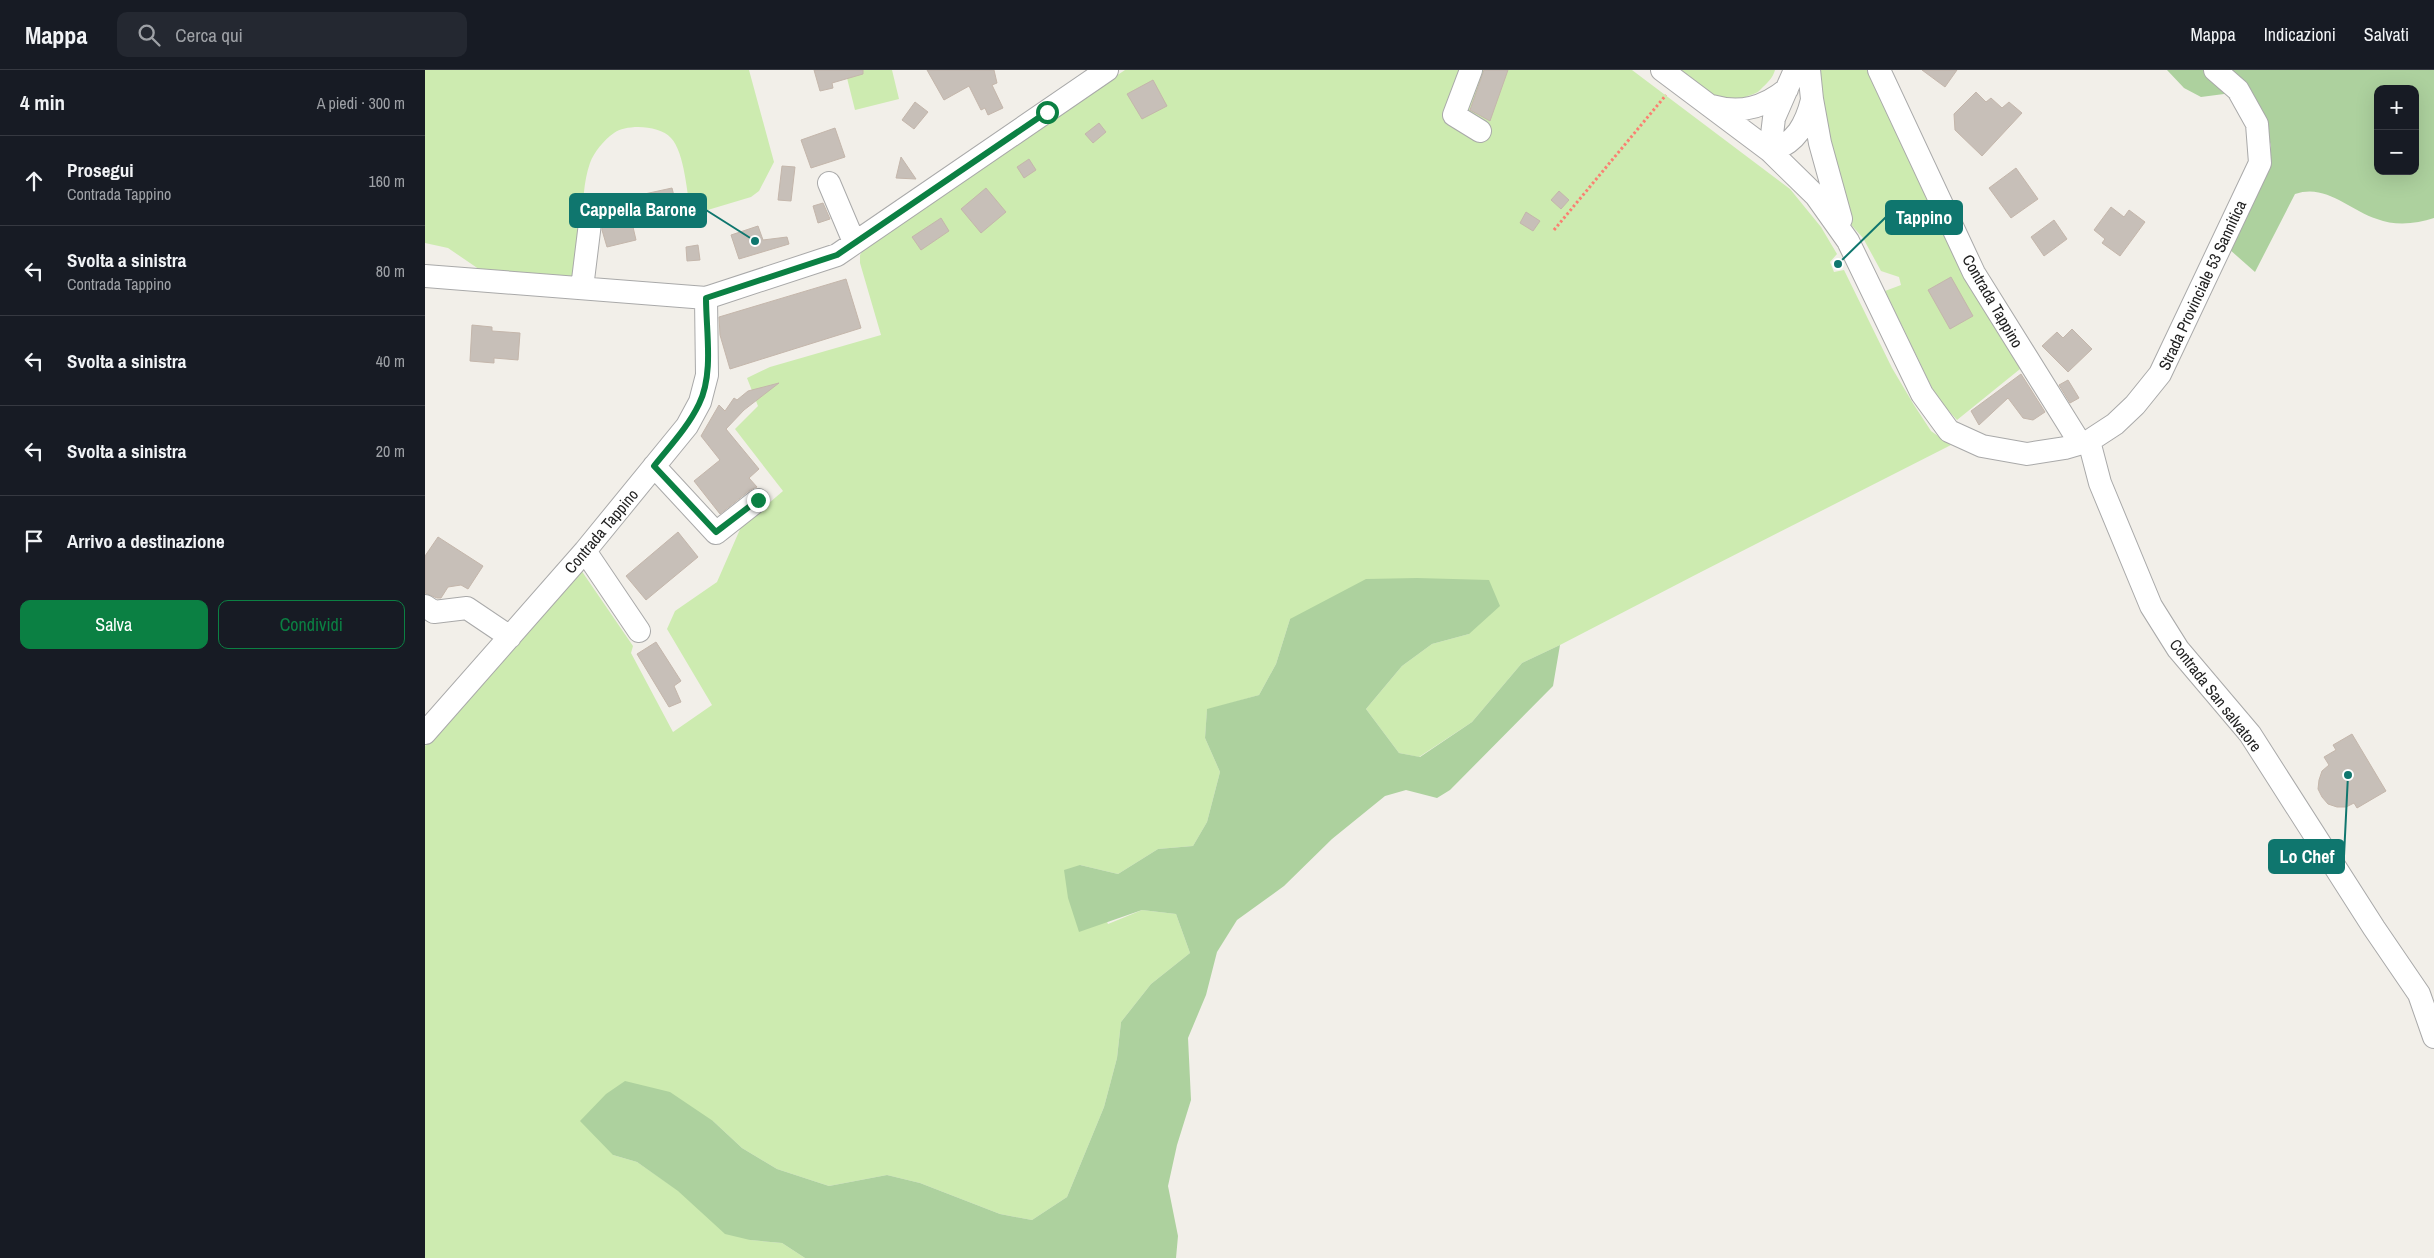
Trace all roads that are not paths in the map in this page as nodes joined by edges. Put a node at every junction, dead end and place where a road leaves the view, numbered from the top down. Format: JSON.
{"nodes":[{"id":1,"x":1107,"y":70,"type":"edge"},
{"id":2,"x":1471,"y":70,"type":"edge"},
{"id":3,"x":1809,"y":70,"type":"edge"},
{"id":4,"x":1879,"y":70,"type":"edge"},
{"id":5,"x":2215,"y":70,"type":"edge"},
{"id":6,"x":1669,"y":76,"type":"edge"},
{"id":7,"x":1791,"y":79,"type":"edge"},
{"id":8,"x":1812,"y":99,"type":"junction"},
{"id":9,"x":1709,"y":105,"type":"junction"},
{"id":10,"x":1479,"y":131,"type":"dead end"},
{"id":11,"x":1770,"y":151,"type":"junction"},
{"id":12,"x":829,"y":183,"type":"dead end"},
{"id":13,"x":591,"y":215,"type":"dead end"},
{"id":14,"x":1848,"y":241,"type":"junction"},
{"id":15,"x":854,"y":242,"type":"junction"},
{"id":16,"x":425,"y":276,"type":"edge"},
{"id":17,"x":582,"y":288,"type":"junction"},
{"id":18,"x":706,"y":298,"type":"junction"},
{"id":19,"x":2084,"y":442,"type":"junction"},
{"id":20,"x":654,"y":466,"type":"junction"},
{"id":21,"x":758,"y":500,"type":"dead end"},
{"id":22,"x":585,"y":551,"type":"junction"},
{"id":23,"x":425,"y":606,"type":"edge"},
{"id":24,"x":639,"y":631,"type":"dead end"},
{"id":25,"x":510,"y":637,"type":"junction"},
{"id":26,"x":425,"y":733,"type":"edge"},
{"id":27,"x":2434,"y":1037,"type":"edge"}],
"edges":[{"from":1,"to":15,"type":"street"},
{"from":2,"to":10,"type":"street"},
{"from":3,"to":8,"type":"street"},
{"from":4,"to":19,"type":"street","name":"Contrada Tappino"},
{"from":5,"to":19,"type":"street","name":"Strada Provinciale 53 Sannitica"},
{"from":6,"to":9,"type":"street","name":"Strada Provinciale 53 Sannitica"},
{"from":7,"to":9,"type":"street"},
{"from":7,"to":11,"type":"street"},
{"from":8,"to":11,"type":"street"},
{"from":8,"to":14,"type":"street"},
{"from":9,"to":11,"type":"street","name":"Strada Provinciale 53 Sannitica"},
{"from":11,"to":14,"type":"street","name":"Strada Provinciale 53 Sannitica"},
{"from":12,"to":15,"type":"street"},
{"from":13,"to":17,"type":"street"},
{"from":14,"to":19,"type":"street","name":"Strada Provinciale 53 Sannitica"},
{"from":15,"to":18,"type":"street"},
{"from":16,"to":17,"type":"street"},
{"from":17,"to":18,"type":"street"},
{"from":18,"to":20,"type":"street","name":"Contrada Tappino"},
{"from":19,"to":27,"type":"street","name":"Contrada San salvatore"},
{"from":20,"to":21,"type":"street"},
{"from":20,"to":22,"type":"street","name":"Contrada Tappino"},
{"from":22,"to":24,"type":"street"},
{"from":22,"to":25,"type":"street","name":"Contrada Tappino"},
{"from":23,"to":25,"type":"street"},
{"from":25,"to":26,"type":"street","name":"Contrada Tappino"}]}
